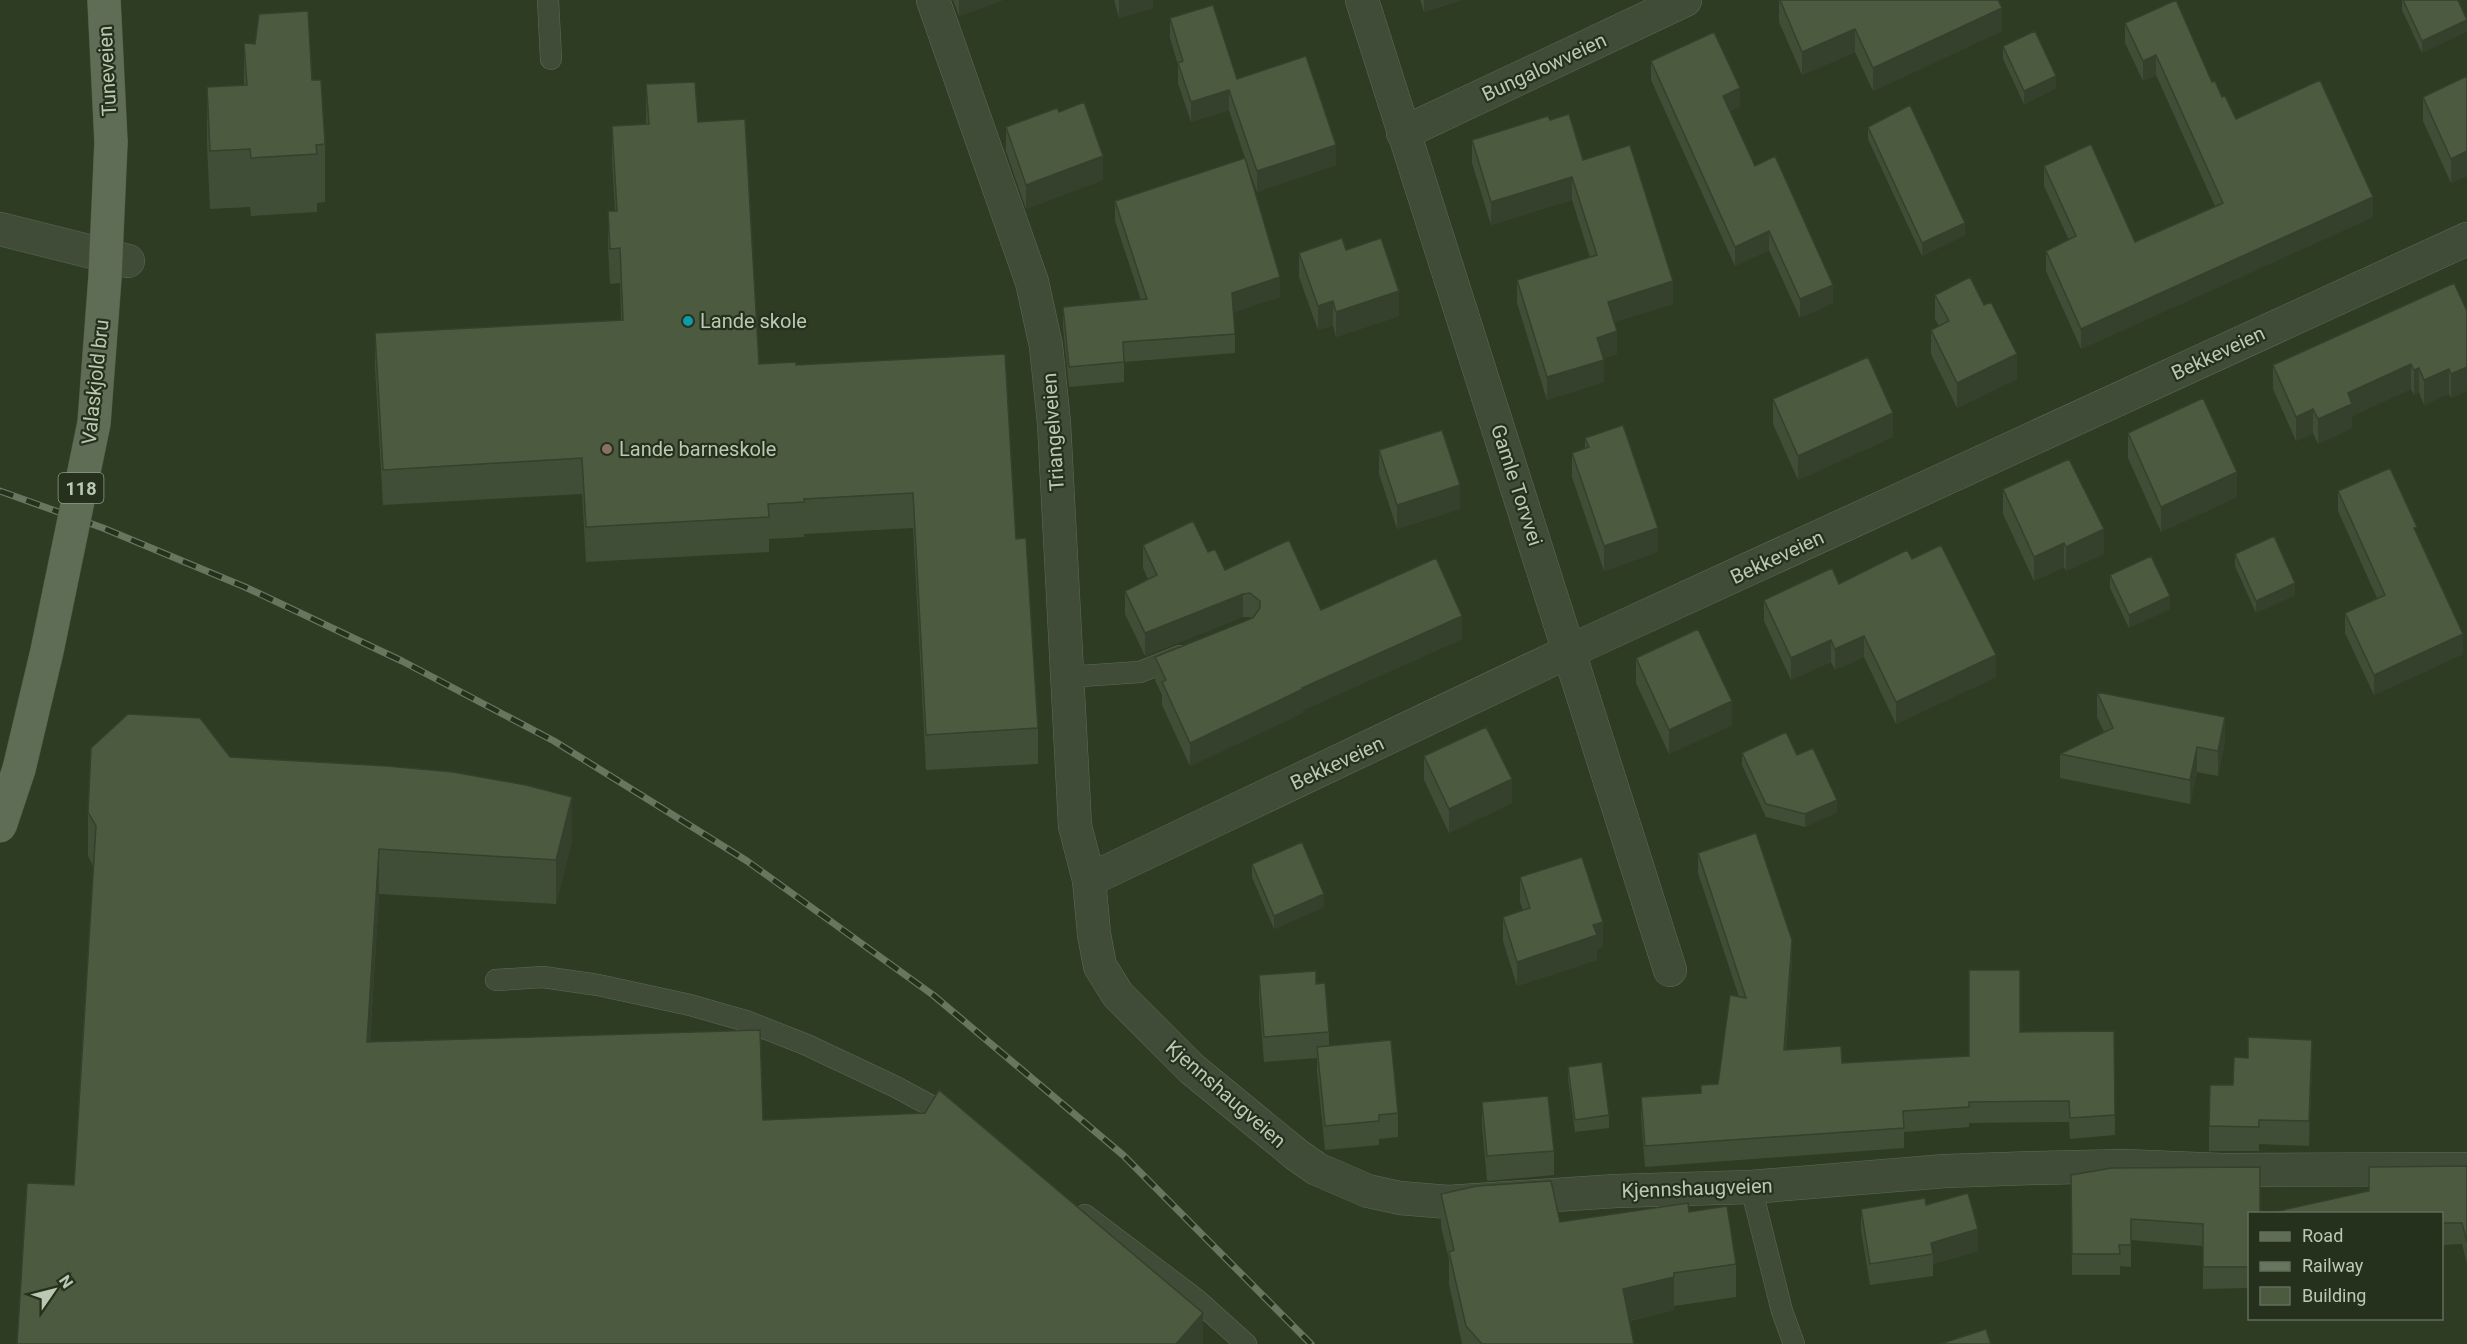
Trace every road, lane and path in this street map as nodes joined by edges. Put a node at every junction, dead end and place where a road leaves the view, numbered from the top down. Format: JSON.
{"nodes":[{"id":1,"x":104,"y":0,"type":"edge"},
{"id":2,"x":548,"y":0,"type":"edge"},
{"id":3,"x":933,"y":0,"type":"edge"},
{"id":4,"x":1362,"y":0,"type":"edge"},
{"id":5,"x":1685,"y":0,"type":"edge"},
{"id":6,"x":551,"y":59,"type":"dead end"},
{"id":7,"x":1403,"y":134,"type":"junction"},
{"id":8,"x":111,"y":142,"type":"joint"},
{"id":9,"x":0,"y":229,"type":"edge"},
{"id":10,"x":2467,"y":239,"type":"edge"},
{"id":11,"x":128,"y":261,"type":"dead end"},
{"id":12,"x":1194,"y":651,"type":"edge"},
{"id":13,"x":1570,"y":651,"type":"junction"},
{"id":14,"x":1066,"y":677,"type":"junction"},
{"id":15,"x":0,"y":826,"type":"edge"},
{"id":16,"x":1089,"y":880,"type":"junction"},
{"id":17,"x":1670,"y":970,"type":"dead end"},
{"id":18,"x":496,"y":981,"type":"dead end"},
{"id":19,"x":971,"y":1134,"type":"edge"},
{"id":20,"x":2467,"y":1170,"type":"edge"},
{"id":21,"x":1751,"y":1187,"type":"junction"},
{"id":22,"x":1068,"y":1203,"type":"edge"},
{"id":23,"x":1246,"y":1344,"type":"edge"},
{"id":24,"x":1794,"y":1344,"type":"edge"}],
"edges":[{"from":1,"to":8,"type":"main road","name":"Tuneveien","number":"118"},
{"from":2,"to":6,"type":"lane"},
{"from":3,"to":14,"type":"street","name":"Triangelveien"},
{"from":4,"to":7,"type":"street","name":"Gamle Torvvei"},
{"from":5,"to":7,"type":"street","name":"Bungalowveien"},
{"from":7,"to":13,"type":"street","name":"Gamle Torvvei"},
{"from":8,"to":15,"type":"main road","name":"Valaskjold bru","number":"118","bridge":true},
{"from":9,"to":11,"type":"street"},
{"from":10,"to":13,"type":"street","name":"Bekkeveien"},
{"from":12,"to":14,"type":"lane"},
{"from":13,"to":16,"type":"street","name":"Bekkeveien"},
{"from":13,"to":17,"type":"street","name":"Gamle Torvvei"},
{"from":14,"to":16,"type":"street","name":"Triangelveien"},
{"from":16,"to":21,"type":"street","name":"Kjennshaugveien"},
{"from":18,"to":19,"type":"lane"},
{"from":20,"to":21,"type":"street","name":"Kjennshaugveien"},
{"from":21,"to":24,"type":"lane"},
{"from":22,"to":23,"type":"lane"}]}
